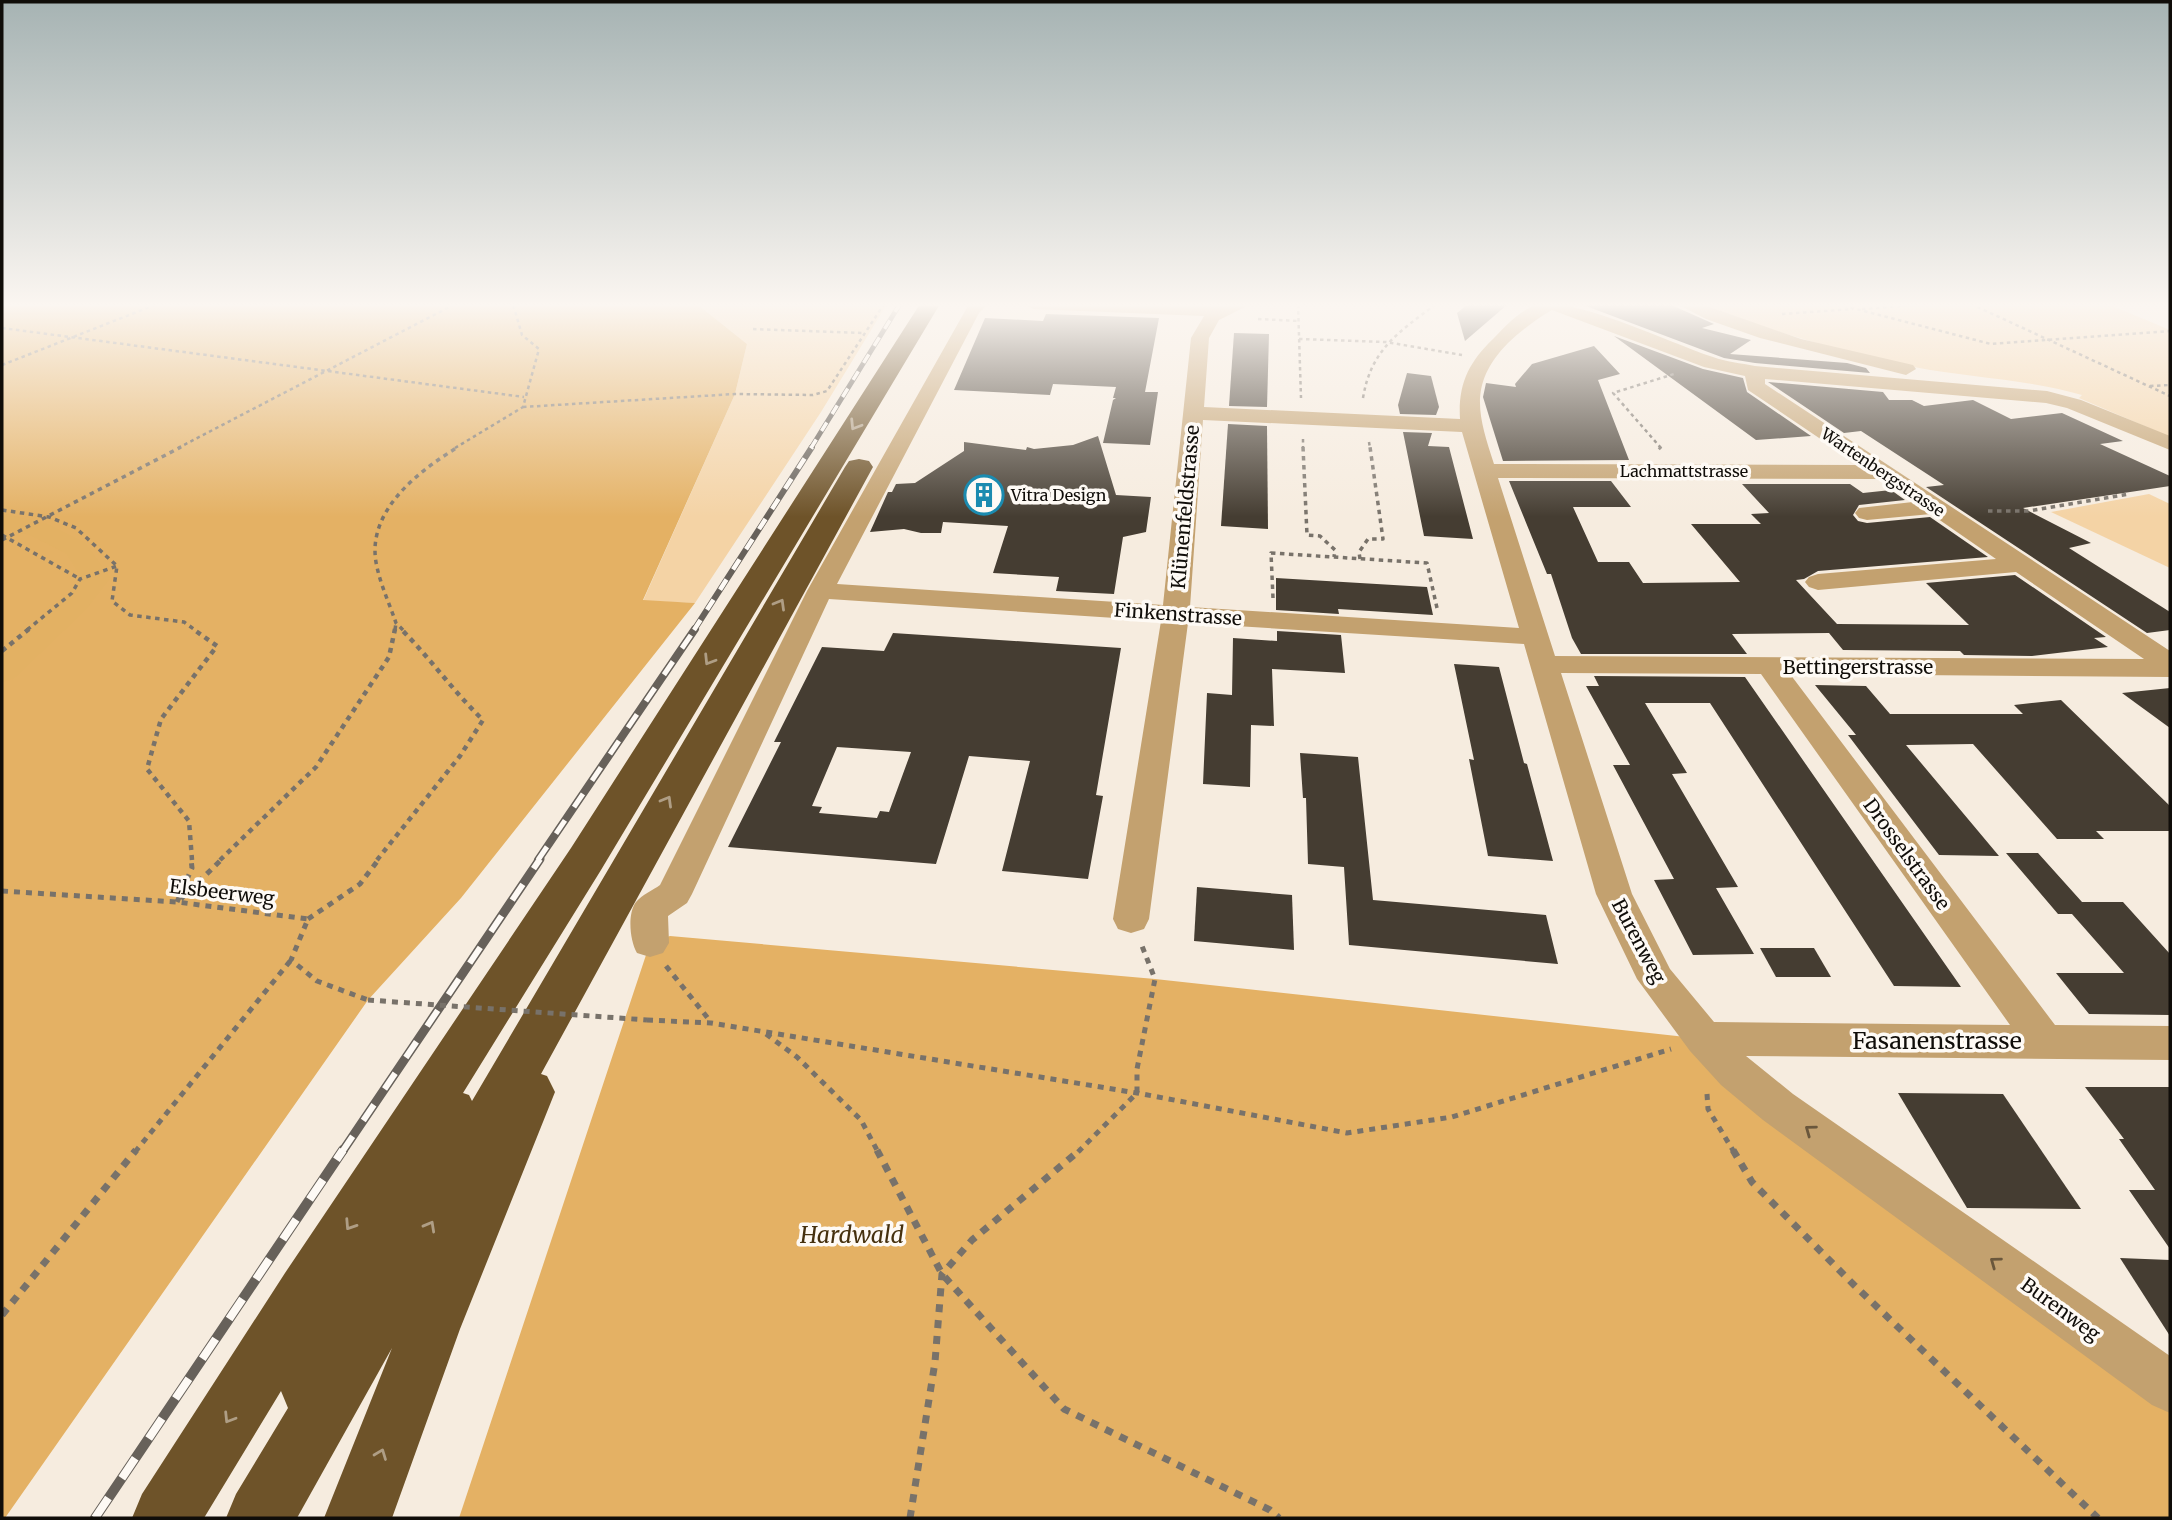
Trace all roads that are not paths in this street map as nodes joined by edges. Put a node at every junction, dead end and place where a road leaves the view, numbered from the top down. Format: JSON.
{"nodes":[{"id":1,"x":910,"y":375,"type":"edge"},
{"id":2,"x":910,"y":375,"type":"edge"},
{"id":3,"x":937,"y":375,"type":"edge"},
{"id":4,"x":1197,"y":375,"type":"edge"},
{"id":5,"x":1475,"y":375,"type":"edge"},
{"id":6,"x":1755,"y":375,"type":"edge"},
{"id":7,"x":1789,"y":375,"type":"edge"},
{"id":8,"x":1938,"y":375,"type":"edge"},
{"id":9,"x":2047,"y":397,"type":"junction"},
{"id":10,"x":1193,"y":413,"type":"junction"},
{"id":11,"x":1471,"y":426,"type":"junction"},
{"id":12,"x":2170,"y":444,"type":"edge"},
{"id":13,"x":1486,"y":471,"type":"junction"},
{"id":14,"x":1883,"y":472,"type":"junction"},
{"id":15,"x":1942,"y":511,"type":"junction"},
{"id":16,"x":1867,"y":513,"type":"dead end"},
{"id":17,"x":2022,"y":564,"type":"junction"},
{"id":18,"x":1818,"y":582,"type":"dead end"},
{"id":19,"x":820,"y":590,"type":"junction"},
{"id":20,"x":1176,"y":614,"type":"junction"},
{"id":21,"x":1536,"y":637,"type":"junction"},
{"id":22,"x":1546,"y":664,"type":"junction"},
{"id":23,"x":2170,"y":666,"type":"edge"},
{"id":24,"x":1770,"y":667,"type":"junction"},
{"id":25,"x":610,"y":860,"type":"junction"},
{"id":26,"x":1131,"y":919,"type":"dead end"},
{"id":27,"x":650,"y":943,"type":"road end"},
{"id":28,"x":1704,"y":1039,"type":"junction"},
{"id":29,"x":2044,"y":1041,"type":"junction"},
{"id":30,"x":2170,"y":1043,"type":"edge"},
{"id":31,"x":2170,"y":1387,"type":"edge"},
{"id":32,"x":166,"y":1518,"type":"edge"},
{"id":33,"x":251,"y":1518,"type":"edge"},
{"id":34,"x":260,"y":1518,"type":"edge"},
{"id":35,"x":358,"y":1518,"type":"edge"}],
"edges":[{"from":25,"to":1,"type":"highway","one_way":true},
{"from":2,"to":25,"type":"highway","one_way":true},
{"from":3,"to":19,"type":"street"},
{"from":4,"to":10,"type":"street","name":"Klünenfeldstrasse"},
{"from":5,"to":11,"type":"street","name":"Burenweg"},
{"from":6,"to":14,"type":"street","name":"Wartenbergstrasse"},
{"from":7,"to":9,"type":"street"},
{"from":8,"to":9,"type":"street"},
{"from":9,"to":12,"type":"street"},
{"from":10,"to":11,"type":"street"},
{"from":10,"to":20,"type":"street","name":"Klünenfeldstrasse"},
{"from":11,"to":13,"type":"street","name":"Burenweg"},
{"from":13,"to":14,"type":"street","name":"Lachmattstrasse"},
{"from":13,"to":21,"type":"street","name":"Burenweg"},
{"from":14,"to":15,"type":"street","name":"Wartenbergstrasse"},
{"from":15,"to":16,"type":"street"},
{"from":15,"to":17,"type":"street","name":"Wartenbergstrasse"},
{"from":17,"to":18,"type":"street"},
{"from":17,"to":23,"type":"street","name":"Wartenbergstrasse"},
{"from":19,"to":20,"type":"street","name":"Finkenstrasse"},
{"from":19,"to":27,"type":"street"},
{"from":20,"to":21,"type":"street","name":"Finkenstrasse"},
{"from":20,"to":26,"type":"street","name":"Klünenfeldstrasse"},
{"from":21,"to":22,"type":"street","name":"Burenweg"},
{"from":22,"to":24,"type":"street","name":"Bettingerstrasse"},
{"from":22,"to":28,"type":"street","name":"Burenweg"},
{"from":23,"to":24,"type":"street","name":"Bettingerstrasse"},
{"from":24,"to":29,"type":"street","name":"Drosselstrasse"},
{"from":25,"to":32,"type":"highway","one_way":true},
{"from":25,"to":33,"type":"highway"},
{"from":34,"to":25,"type":"highway","one_way":true},
{"from":35,"to":25,"type":"highway","one_way":true},
{"from":28,"to":29,"type":"street","name":"Fasanenstrasse"},
{"from":31,"to":28,"type":"street","name":"Burenweg","one_way":true},
{"from":29,"to":30,"type":"street","name":"Fasanenstrasse"}]}
